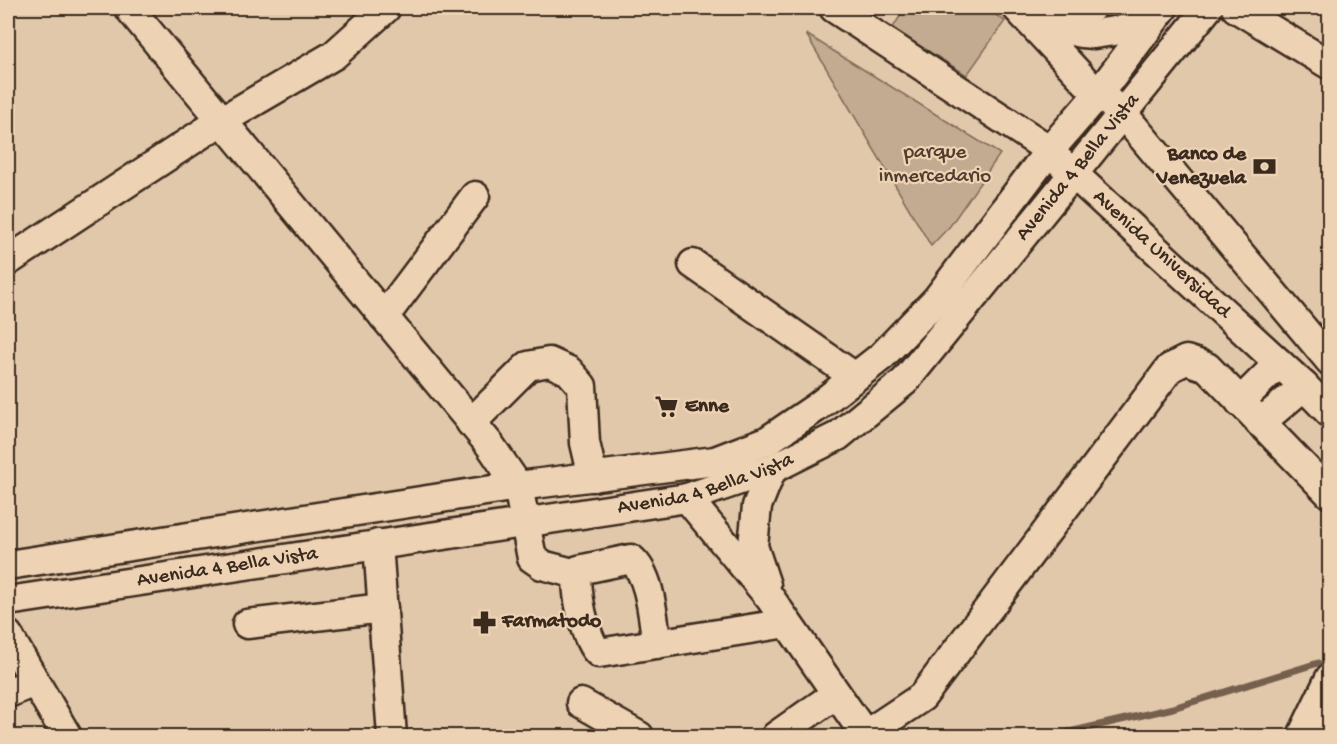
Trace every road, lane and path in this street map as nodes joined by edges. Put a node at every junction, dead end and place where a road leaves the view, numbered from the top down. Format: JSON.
{"nodes":[{"id":1,"x":129,"y":8,"type":"edge"},
{"id":2,"x":386,"y":8,"type":"edge"},
{"id":3,"x":834,"y":8,"type":"edge"},
{"id":4,"x":1092,"y":8,"type":"edge"},
{"id":5,"x":1208,"y":8,"type":"edge"},
{"id":6,"x":1236,"y":8,"type":"edge"},
{"id":7,"x":1024,"y":12,"type":"edge"},
{"id":8,"x":1155,"y":17,"type":"edge"},
{"id":9,"x":1329,"y":65,"type":"edge"},
{"id":10,"x":1099,"y":93,"type":"junction"},
{"id":11,"x":1123,"y":114,"type":"junction"},
{"id":12,"x":221,"y":121,"type":"junction"},
{"id":13,"x":1049,"y":151,"type":"junction"},
{"id":14,"x":1073,"y":174,"type":"junction"},
{"id":15,"x":475,"y":196,"type":"dead end"},
{"id":16,"x":8,"y":261,"type":"edge"},
{"id":17,"x":693,"y":264,"type":"dead end"},
{"id":18,"x":384,"y":317,"type":"junction"},
{"id":19,"x":1329,"y":362,"type":"edge"},
{"id":20,"x":1279,"y":363,"type":"junction"},
{"id":21,"x":855,"y":377,"type":"junction"},
{"id":22,"x":1304,"y":386,"type":"junction"},
{"id":23,"x":1240,"y":402,"type":"junction"},
{"id":24,"x":1329,"y":413,"type":"edge"},
{"id":25,"x":471,"y":423,"type":"junction"},
{"id":26,"x":1260,"y":423,"type":"junction"},
{"id":27,"x":772,"y":469,"type":"junction"},
{"id":28,"x":593,"y":477,"type":"junction"},
{"id":29,"x":518,"y":486,"type":"junction"},
{"id":30,"x":1329,"y":494,"type":"edge"},
{"id":31,"x":687,"y":498,"type":"junction"},
{"id":32,"x":524,"y":522,"type":"junction"},
{"id":33,"x":246,"y":528,"type":"junction"},
{"id":34,"x":378,"y":544,"type":"junction"},
{"id":35,"x":252,"y":564,"type":"junction"},
{"id":36,"x":8,"y":565,"type":"edge"},
{"id":37,"x":578,"y":574,"type":"junction"},
{"id":38,"x":770,"y":598,"type":"junction"},
{"id":39,"x":8,"y":601,"type":"edge"},
{"id":40,"x":383,"y":608,"type":"junction"},
{"id":41,"x":787,"y":623,"type":"junction"},
{"id":42,"x":247,"y":624,"type":"dead end"},
{"id":43,"x":8,"y":634,"type":"edge"},
{"id":44,"x":657,"y":644,"type":"junction"},
{"id":45,"x":34,"y":681,"type":"junction"},
{"id":46,"x":1329,"y":681,"type":"edge"},
{"id":47,"x":8,"y":693,"type":"edge"},
{"id":48,"x":836,"y":694,"type":"junction"},
{"id":49,"x":581,"y":703,"type":"dead end"},
{"id":50,"x":66,"y":736,"type":"edge"},
{"id":51,"x":392,"y":736,"type":"edge"},
{"id":52,"x":639,"y":736,"type":"edge"},
{"id":53,"x":776,"y":736,"type":"edge"},
{"id":54,"x":866,"y":736,"type":"edge"},
{"id":55,"x":1302,"y":736,"type":"edge"}],
"edges":[{"from":1,"to":12,"type":"street"},
{"from":2,"to":12,"type":"street"},
{"from":3,"to":13,"type":"street","name":"Avenida Universidad"},
{"from":4,"to":7,"type":"street"},
{"from":5,"to":11,"type":"street","name":"Avenida 4 Bella Vista"},
{"from":6,"to":9,"type":"street"},
{"from":7,"to":8,"type":"street"},
{"from":7,"to":10,"type":"street"},
{"from":8,"to":10,"type":"street","name":"Avenida 4 Bella Vista"},
{"from":10,"to":11,"type":"street"},
{"from":10,"to":13,"type":"street","name":"Avenida 4 Bella Vista"},
{"from":11,"to":14,"type":"street","name":"Avenida 4 Bella Vista"},
{"from":11,"to":19,"type":"street"},
{"from":12,"to":16,"type":"street"},
{"from":12,"to":18,"type":"street"},
{"from":13,"to":14,"type":"street","name":"Avenida Universidad"},
{"from":13,"to":21,"type":"street","name":"Avenida 4 Bella Vista"},
{"from":14,"to":20,"type":"street","name":"Avenida Universidad"},
{"from":14,"to":27,"type":"street","name":"Avenida 4 Bella Vista"},
{"from":15,"to":18,"type":"street"},
{"from":17,"to":21,"type":"street"},
{"from":18,"to":25,"type":"street"},
{"from":20,"to":22,"type":"street","name":"Avenida Universidad"},
{"from":20,"to":23,"type":"street"},
{"from":21,"to":28,"type":"street","name":"Avenida 4 Bella Vista"},
{"from":22,"to":24,"type":"street","name":"Avenida Universidad"},
{"from":22,"to":26,"type":"street"},
{"from":23,"to":26,"type":"street"},
{"from":23,"to":54,"type":"street"},
{"from":25,"to":28,"type":"street"},
{"from":25,"to":29,"type":"street"},
{"from":26,"to":30,"type":"street"},
{"from":27,"to":31,"type":"street","name":"Avenida 4 Bella Vista"},
{"from":27,"to":38,"type":"street"},
{"from":28,"to":29,"type":"street","name":"Avenida 4 Bella Vista"},
{"from":29,"to":32,"type":"street"},
{"from":29,"to":33,"type":"street","name":"Avenida 4 Bella Vista"},
{"from":31,"to":32,"type":"street","name":"Avenida 4 Bella Vista"},
{"from":31,"to":38,"type":"street"},
{"from":32,"to":34,"type":"street","name":"Avenida 4 Bella Vista"},
{"from":32,"to":37,"type":"street"},
{"from":33,"to":35,"type":"street"},
{"from":33,"to":36,"type":"street","name":"Avenida 4 Bella Vista"},
{"from":34,"to":35,"type":"street","name":"Avenida 4 Bella Vista"},
{"from":34,"to":40,"type":"street"},
{"from":35,"to":39,"type":"street","name":"Avenida 4 Bella Vista"},
{"from":37,"to":44,"type":"street"},
{"from":37,"to":44,"type":"street"},
{"from":38,"to":41,"type":"street"},
{"from":40,"to":42,"type":"street"},
{"from":40,"to":51,"type":"street"},
{"from":41,"to":44,"type":"street"},
{"from":41,"to":48,"type":"street"},
{"from":43,"to":45,"type":"street"},
{"from":45,"to":47,"type":"street"},
{"from":45,"to":50,"type":"street"},
{"from":46,"to":55,"type":"street"},
{"from":48,"to":53,"type":"street"},
{"from":48,"to":54,"type":"street"},
{"from":49,"to":52,"type":"street"}]}
